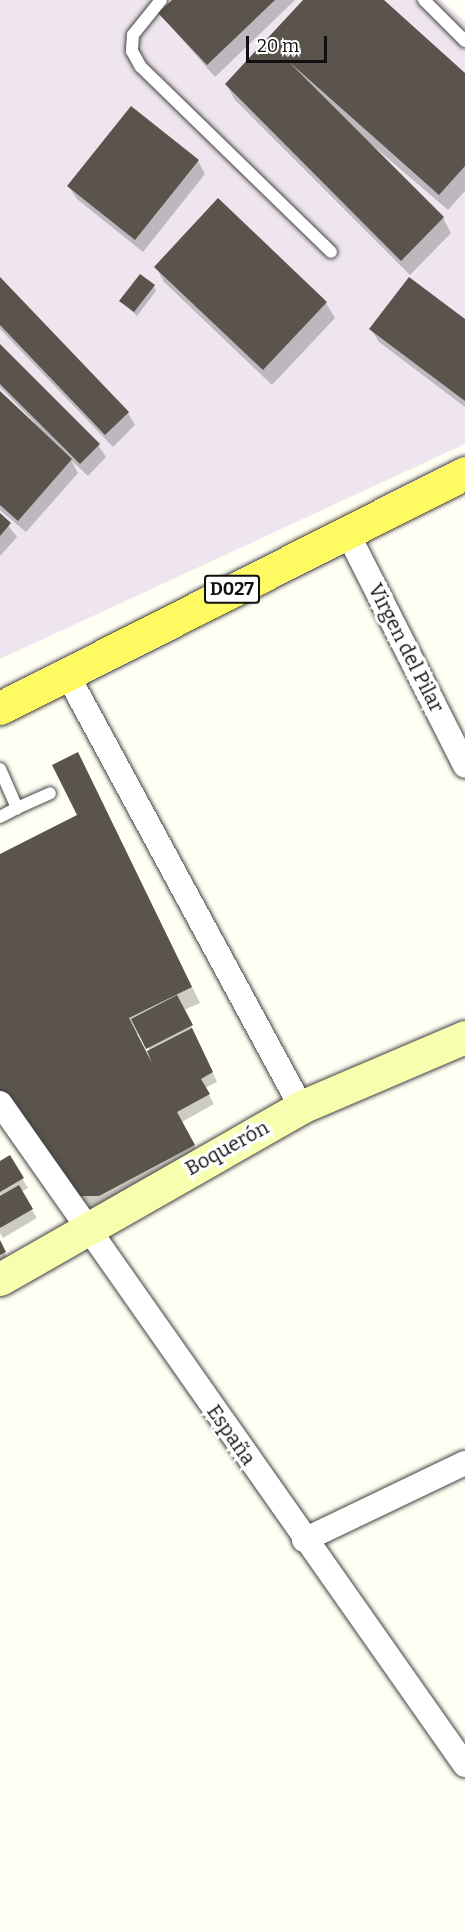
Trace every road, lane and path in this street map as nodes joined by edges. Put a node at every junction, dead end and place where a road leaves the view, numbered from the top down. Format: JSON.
{"nodes":[{"id":1,"x":161,"y":0,"type":"edge"},
{"id":2,"x":424,"y":0,"type":"edge"},
{"id":3,"x":465,"y":41,"type":"edge"},
{"id":4,"x":331,"y":252,"type":"dead end"},
{"id":5,"x":465,"y":473,"type":"edge"},
{"id":6,"x":346,"y":530,"type":"junction"},
{"id":7,"x":67,"y":674,"type":"junction"},
{"id":8,"x":0,"y":708,"type":"edge"},
{"id":9,"x":465,"y":766,"type":"edge"},
{"id":10,"x":0,"y":769,"type":"edge"},
{"id":11,"x":50,"y":793,"type":"dead end"},
{"id":12,"x":17,"y":808,"type":"junction"},
{"id":13,"x":0,"y":817,"type":"edge"},
{"id":14,"x":465,"y":1037,"type":"edge"},
{"id":15,"x":0,"y":1103,"type":"edge"},
{"id":16,"x":301,"y":1107,"type":"junction"},
{"id":17,"x":86,"y":1228,"type":"junction"},
{"id":18,"x":0,"y":1280,"type":"edge"},
{"id":19,"x":465,"y":1463,"type":"edge"},
{"id":20,"x":304,"y":1540,"type":"junction"},
{"id":21,"x":465,"y":1765,"type":"edge"}],
"edges":[{"from":1,"to":4,"type":"lane"},
{"from":2,"to":3,"type":"lane"},
{"from":5,"to":6,"type":"main road","number":"D027"},
{"from":6,"to":7,"type":"main road","number":"D027"},
{"from":6,"to":9,"type":"street","name":"Virgen del Pilar"},
{"from":7,"to":8,"type":"main road","number":"D027"},
{"from":7,"to":16,"type":"street"},
{"from":10,"to":12,"type":"lane"},
{"from":11,"to":12,"type":"lane"},
{"from":12,"to":13,"type":"lane"},
{"from":14,"to":16,"type":"street","name":"Boquerón"},
{"from":15,"to":17,"type":"street","name":"España"},
{"from":16,"to":17,"type":"street","name":"Boquerón"},
{"from":17,"to":18,"type":"street","name":"Boquerón"},
{"from":17,"to":20,"type":"street","name":"España"},
{"from":19,"to":20,"type":"street"},
{"from":20,"to":21,"type":"street","name":"España"}]}
